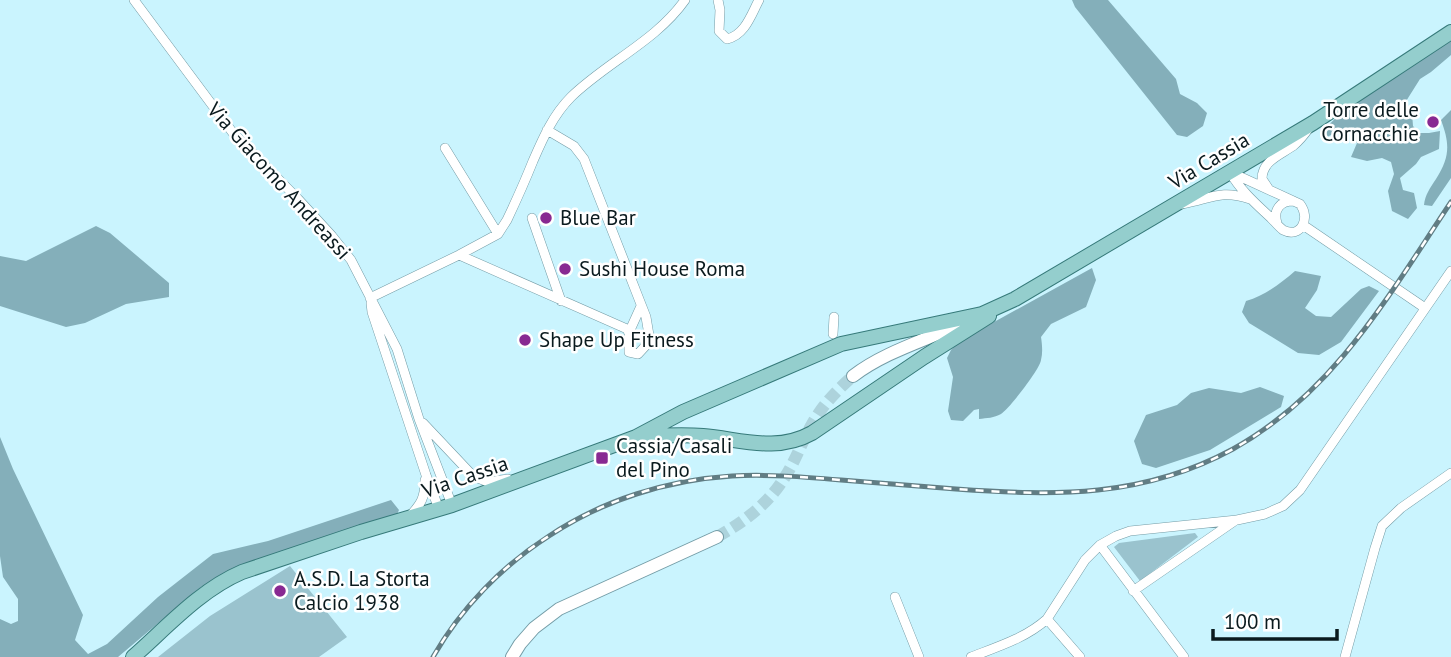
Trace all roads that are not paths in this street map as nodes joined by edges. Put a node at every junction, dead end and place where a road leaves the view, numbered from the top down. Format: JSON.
{"nodes":[{"id":1,"x":134,"y":0,"type":"edge"},
{"id":2,"x":685,"y":0,"type":"edge"},
{"id":3,"x":718,"y":0,"type":"edge"},
{"id":4,"x":759,"y":0,"type":"edge"},
{"id":5,"x":1451,"y":32,"type":"edge"},
{"id":6,"x":1313,"y":123,"type":"junction"},
{"id":7,"x":547,"y":130,"type":"junction"},
{"id":8,"x":445,"y":148,"type":"dead end"},
{"id":9,"x":1230,"y":172,"type":"junction"},
{"id":10,"x":1272,"y":191,"type":"junction"},
{"id":11,"x":1251,"y":200,"type":"junction"},
{"id":12,"x":1296,"y":202,"type":"junction"},
{"id":13,"x":1177,"y":204,"type":"junction"},
{"id":14,"x":532,"y":218,"type":"dead end"},
{"id":15,"x":1278,"y":225,"type":"junction"},
{"id":16,"x":1303,"y":225,"type":"junction"},
{"id":17,"x":498,"y":234,"type":"junction"},
{"id":18,"x":459,"y":255,"type":"junction"},
{"id":19,"x":1451,"y":271,"type":"edge"},
{"id":20,"x":374,"y":299,"type":"junction"},
{"id":21,"x":1016,"y":299,"type":"junction"},
{"id":22,"x":561,"y":300,"type":"junction"},
{"id":23,"x":641,"y":306,"type":"junction"},
{"id":24,"x":1425,"y":308,"type":"junction"},
{"id":25,"x":982,"y":314,"type":"junction"},
{"id":26,"x":834,"y":317,"type":"dead end"},
{"id":27,"x":627,"y":329,"type":"junction"},
{"id":28,"x":833,"y":334,"type":"dead end"},
{"id":29,"x":853,"y":376,"type":"tunnel mouth"},
{"id":30,"x":419,"y":419,"type":"junction"},
{"id":31,"x":636,"y":437,"type":"junction"},
{"id":32,"x":445,"y":446,"type":"junction"},
{"id":33,"x":431,"y":451,"type":"junction"},
{"id":34,"x":420,"y":455,"type":"junction"},
{"id":35,"x":1451,"y":473,"type":"edge"},
{"id":36,"x":426,"y":475,"type":"junction"},
{"id":37,"x":530,"y":476,"type":"junction"},
{"id":38,"x":446,"y":507,"type":"junction"},
{"id":39,"x":408,"y":518,"type":"junction"},
{"id":40,"x":1237,"y":520,"type":"junction"},
{"id":41,"x":717,"y":537,"type":"tunnel mouth"},
{"id":42,"x":1100,"y":545,"type":"junction"},
{"id":43,"x":1133,"y":591,"type":"junction"},
{"id":44,"x":895,"y":597,"type":"dead end"},
{"id":45,"x":1047,"y":619,"type":"junction"},
{"id":46,"x":996,"y":653,"type":"edge"},
{"id":47,"x":133,"y":657,"type":"edge"},
{"id":48,"x":512,"y":657,"type":"edge"},
{"id":49,"x":919,"y":657,"type":"edge"},
{"id":50,"x":971,"y":657,"type":"edge"},
{"id":51,"x":1080,"y":657,"type":"edge"},
{"id":52,"x":1184,"y":657,"type":"edge"},
{"id":53,"x":1345,"y":657,"type":"edge"}],
"edges":[{"from":1,"to":20,"type":"street","name":"Via Giacomo Andreassi"},
{"from":2,"to":7,"type":"street"},
{"from":3,"to":4,"type":"street"},
{"from":5,"to":6,"type":"main road","name":"Via Cassia"},
{"from":6,"to":9,"type":"main road","name":"Via Cassia"},
{"from":6,"to":10,"type":"street"},
{"from":7,"to":17,"type":"street"},
{"from":7,"to":23,"type":"street"},
{"from":8,"to":17,"type":"street"},
{"from":9,"to":10,"type":"street"},
{"from":9,"to":11,"type":"street"},
{"from":9,"to":13,"type":"main road","name":"Via Cassia"},
{"from":10,"to":12,"type":"street"},
{"from":11,"to":13,"type":"street"},
{"from":11,"to":15,"type":"street"},
{"from":12,"to":15,"type":"street"},
{"from":12,"to":16,"type":"street"},
{"from":13,"to":21,"type":"main road","name":"Via Cassia"},
{"from":14,"to":22,"type":"street"},
{"from":15,"to":16,"type":"street"},
{"from":16,"to":24,"type":"street"},
{"from":17,"to":18,"type":"street"},
{"from":18,"to":20,"type":"street"},
{"from":18,"to":22,"type":"street"},
{"from":19,"to":24,"type":"street"},
{"from":20,"to":30,"type":"street","name":"Via Giacomo Andreassi"},
{"from":20,"to":34,"type":"street","name":"Via Giacomo Andreassi"},
{"from":21,"to":25,"type":"main road","name":"Via Cassia"},
{"from":21,"to":31,"type":"main road"},
{"from":22,"to":27,"type":"street"},
{"from":23,"to":27,"type":"street"},
{"from":23,"to":27,"type":"street"},
{"from":24,"to":40,"type":"street"},
{"from":25,"to":29,"type":"main road"},
{"from":25,"to":31,"type":"main road","name":"Via Cassia"},
{"from":26,"to":28,"type":"street"},
{"from":30,"to":32,"type":"street","name":"Via Giacomo Andreassi"},
{"from":30,"to":33,"type":"street","name":"Via Giacomo Andreassi"},
{"from":31,"to":37,"type":"main road","name":"Via Cassia"},
{"from":32,"to":33,"type":"street"},
{"from":32,"to":37,"type":"street","name":"Via Giacomo Andreassi"},
{"from":33,"to":34,"type":"street"},
{"from":33,"to":38,"type":"street","name":"Via Giacomo Andreassi"},
{"from":34,"to":36,"type":"street","name":"Via Giacomo Andreassi"},
{"from":35,"to":53,"type":"street"},
{"from":36,"to":38,"type":"street","name":"Via Giacomo Andreassi"},
{"from":36,"to":39,"type":"street"},
{"from":37,"to":38,"type":"main road","name":"Via Cassia"},
{"from":38,"to":39,"type":"main road","name":"Via Cassia"},
{"from":39,"to":47,"type":"main road","name":"Via Cassia"},
{"from":40,"to":42,"type":"street"},
{"from":40,"to":43,"type":"street"},
{"from":41,"to":48,"type":"main road"},
{"from":42,"to":43,"type":"street"},
{"from":42,"to":45,"type":"street"},
{"from":43,"to":52,"type":"street"},
{"from":44,"to":49,"type":"street"},
{"from":45,"to":46,"type":"street"},
{"from":45,"to":51,"type":"street"},
{"from":46,"to":50,"type":"street"}]}
